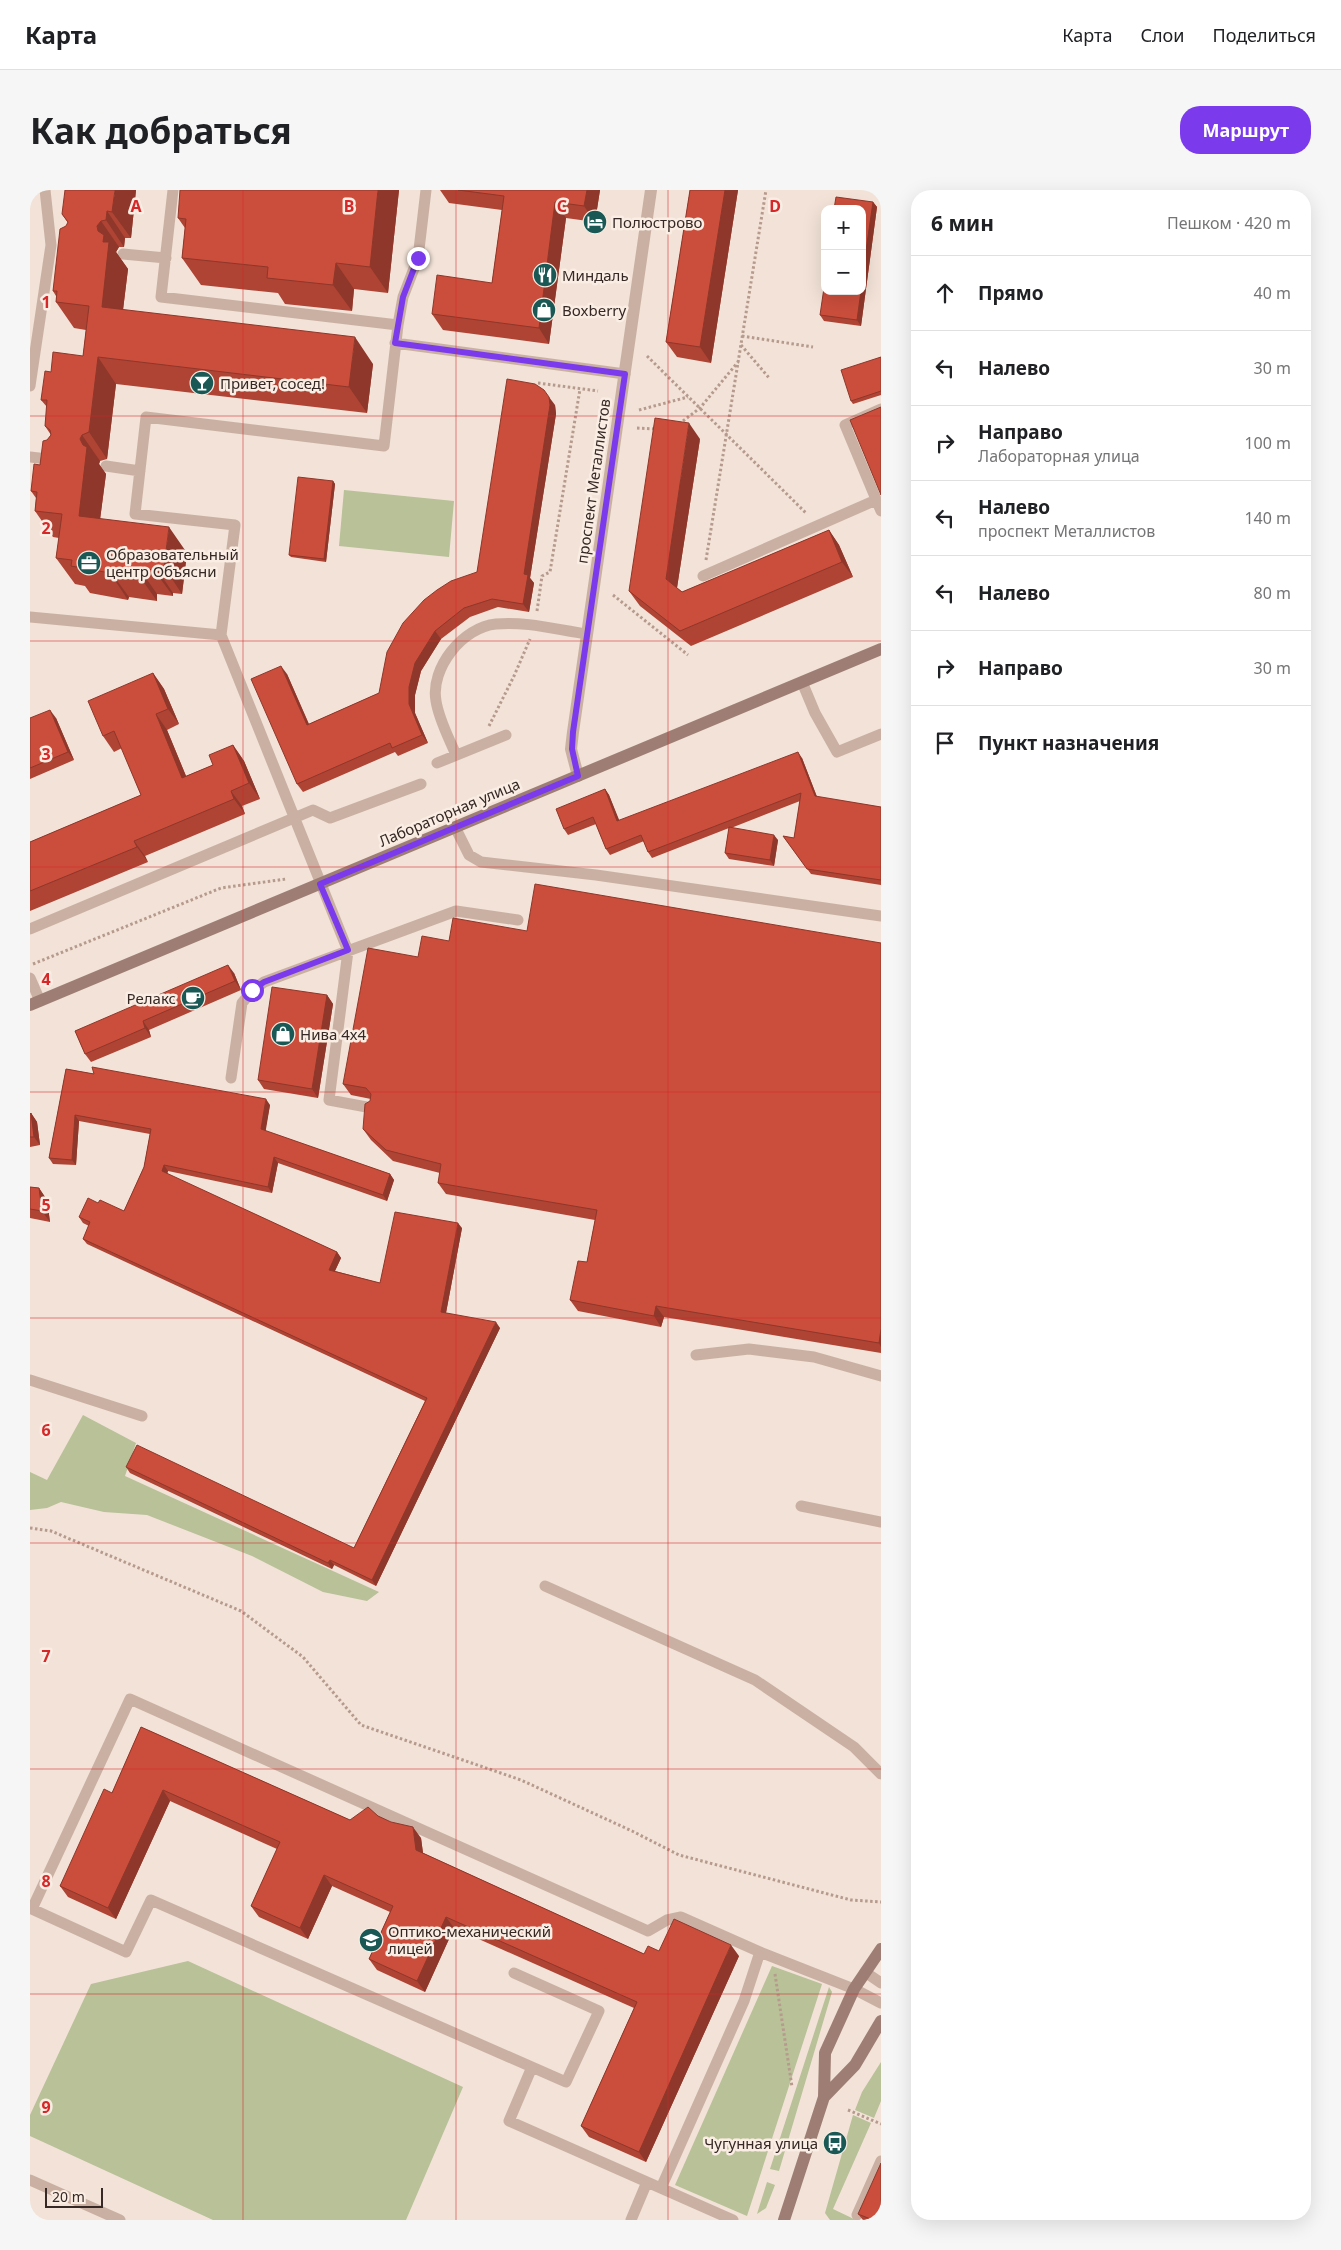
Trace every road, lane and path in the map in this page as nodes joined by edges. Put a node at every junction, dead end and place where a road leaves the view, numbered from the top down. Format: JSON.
{"nodes":[{"id":1,"x":45,"y":190,"type":"edge"},
{"id":2,"x":174,"y":190,"type":"edge"},
{"id":3,"x":426,"y":190,"type":"edge"},
{"id":4,"x":650,"y":190,"type":"edge"},
{"id":5,"x":766,"y":190,"type":"edge"},
{"id":6,"x":123,"y":254,"type":"dead end"},
{"id":7,"x":166,"y":258,"type":"junction"},
{"id":8,"x":398,"y":325,"type":"junction"},
{"id":9,"x":742,"y":336,"type":"junction"},
{"id":10,"x":395,"y":343,"type":"junction"},
{"id":11,"x":740,"y":345,"type":"junction"},
{"id":12,"x":813,"y":347,"type":"dead end"},
{"id":13,"x":647,"y":356,"type":"dead end"},
{"id":14,"x":738,"y":362,"type":"junction"},
{"id":15,"x":625,"y":374,"type":"junction"},
{"id":16,"x":770,"y":379,"type":"dead end"},
{"id":17,"x":538,"y":383,"type":"edge"},
{"id":18,"x":30,"y":386,"type":"edge"},
{"id":19,"x":580,"y":388,"type":"junction"},
{"id":20,"x":598,"y":391,"type":"dead end"},
{"id":21,"x":688,"y":397,"type":"junction"},
{"id":22,"x":700,"y":408,"type":"junction"},
{"id":23,"x":639,"y":410,"type":"dead end"},
{"id":24,"x":881,"y":410,"type":"edge"},
{"id":25,"x":670,"y":427,"type":"edge"},
{"id":26,"x":636,"y":428,"type":"dead end"},
{"id":27,"x":662,"y":429,"type":"edge"},
{"id":28,"x":726,"y":434,"type":"junction"},
{"id":29,"x":30,"y":457,"type":"edge"},
{"id":30,"x":62,"y":460,"type":"edge"},
{"id":31,"x":106,"y":466,"type":"dead end"},
{"id":32,"x":140,"y":471,"type":"junction"},
{"id":33,"x":876,"y":500,"type":"junction"},
{"id":34,"x":881,"y":511,"type":"edge"},
{"id":35,"x":818,"y":525,"type":"junction"},
{"id":36,"x":703,"y":576,"type":"joint"},
{"id":37,"x":613,"y":595,"type":"dead end"},
{"id":38,"x":30,"y":617,"type":"edge"},
{"id":39,"x":535,"y":626,"type":"junction"},
{"id":40,"x":587,"y":634,"type":"junction"},
{"id":41,"x":221,"y":635,"type":"junction"},
{"id":42,"x":881,"y":649,"type":"edge"},
{"id":43,"x":688,"y":656,"type":"dead end"},
{"id":44,"x":802,"y":682,"type":"junction"},
{"id":45,"x":881,"y":734,"type":"edge"},
{"id":46,"x":506,"y":735,"type":"dead end"},
{"id":47,"x":478,"y":746,"type":"junction"},
{"id":48,"x":456,"y":755,"type":"junction"},
{"id":49,"x":437,"y":763,"type":"dead end"},
{"id":50,"x":578,"y":776,"type":"junction"},
{"id":51,"x":421,"y":784,"type":"dead end"},
{"id":52,"x":293,"y":818,"type":"junction"},
{"id":53,"x":455,"y":827,"type":"junction"},
{"id":54,"x":313,"y":867,"type":"junction"},
{"id":55,"x":320,"y":884,"type":"junction"},
{"id":56,"x":881,"y":916,"type":"edge"},
{"id":57,"x":518,"y":920,"type":"dead end"},
{"id":58,"x":30,"y":929,"type":"edge"},
{"id":59,"x":348,"y":950,"type":"junction"},
{"id":60,"x":30,"y":965,"type":"edge"},
{"id":61,"x":30,"y":978,"type":"edge"},
{"id":62,"x":35,"y":1003,"type":"edge"},
{"id":63,"x":231,"y":1078,"type":"dead end"},
{"id":64,"x":372,"y":1108,"type":"edge"},
{"id":65,"x":696,"y":1355,"type":"dead end"},
{"id":66,"x":881,"y":1376,"type":"edge"},
{"id":67,"x":30,"y":1380,"type":"edge"},
{"id":68,"x":142,"y":1416,"type":"dead end"},
{"id":69,"x":800,"y":1506,"type":"dead end"},
{"id":70,"x":881,"y":1522,"type":"edge"},
{"id":71,"x":30,"y":1528,"type":"edge"},
{"id":72,"x":544,"y":1586,"type":"dead end"},
{"id":73,"x":881,"y":1774,"type":"edge"},
{"id":74,"x":881,"y":1902,"type":"edge"},
{"id":75,"x":881,"y":1949,"type":"edge"},
{"id":76,"x":760,"y":1952,"type":"junction"},
{"id":77,"x":772,"y":1957,"type":"junction"},
{"id":78,"x":865,"y":1972,"type":"junction"},
{"id":79,"x":514,"y":1973,"type":"dead end"},
{"id":80,"x":881,"y":1983,"type":"edge"},
{"id":81,"x":854,"y":1989,"type":"junction"},
{"id":82,"x":881,"y":2003,"type":"edge"},
{"id":83,"x":881,"y":2020,"type":"edge"},
{"id":84,"x":532,"y":2067,"type":"junction"},
{"id":85,"x":792,"y":2088,"type":"dead end"},
{"id":86,"x":824,"y":2097,"type":"junction"},
{"id":87,"x":848,"y":2110,"type":"dead end"},
{"id":88,"x":881,"y":2124,"type":"edge"},
{"id":89,"x":881,"y":2161,"type":"edge"},
{"id":90,"x":30,"y":2180,"type":"edge"},
{"id":91,"x":647,"y":2182,"type":"junction"},
{"id":92,"x":661,"y":2188,"type":"junction"},
{"id":93,"x":708,"y":2215,"type":"edge"},
{"id":94,"x":857,"y":2215,"type":"edge"},
{"id":95,"x":120,"y":2220,"type":"edge"},
{"id":96,"x":631,"y":2220,"type":"edge"},
{"id":97,"x":733,"y":2220,"type":"edge"},
{"id":98,"x":784,"y":2220,"type":"edge"}],
"edges":[{"from":1,"to":18,"type":"lane"},
{"from":2,"to":7,"type":"lane"},
{"from":3,"to":8,"type":"lane"},
{"from":4,"to":15,"type":"street","name":"проспект Металлистов"},
{"from":5,"to":9,"type":"path"},
{"from":6,"to":7,"type":"lane"},
{"from":7,"to":8,"type":"lane"},
{"from":8,"to":10,"type":"lane"},
{"from":9,"to":11,"type":"path"},
{"from":9,"to":12,"type":"path"},
{"from":10,"to":15,"type":"lane"},
{"from":10,"to":32,"type":"lane"},
{"from":11,"to":14,"type":"path"},
{"from":11,"to":16,"type":"path"},
{"from":13,"to":21,"type":"path"},
{"from":14,"to":22,"type":"path"},
{"from":14,"to":28,"type":"path"},
{"from":15,"to":40,"type":"street","name":"проспект Металлистов"},
{"from":17,"to":19,"type":"path"},
{"from":19,"to":20,"type":"path"},
{"from":19,"to":39,"type":"path"},
{"from":21,"to":22,"type":"path"},
{"from":21,"to":23,"type":"path"},
{"from":22,"to":25,"type":"path"},
{"from":22,"to":28,"type":"path"},
{"from":24,"to":33,"type":"lane"},
{"from":26,"to":27,"type":"path"},
{"from":28,"to":35,"type":"path"},
{"from":28,"to":36,"type":"path"},
{"from":29,"to":30,"type":"lane"},
{"from":31,"to":32,"type":"lane"},
{"from":32,"to":41,"type":"lane"},
{"from":33,"to":34,"type":"lane"},
{"from":33,"to":35,"type":"lane"},
{"from":35,"to":36,"type":"lane"},
{"from":37,"to":43,"type":"path"},
{"from":38,"to":41,"type":"lane"},
{"from":39,"to":40,"type":"lane"},
{"from":39,"to":47,"type":"path"},
{"from":39,"to":48,"type":"lane"},
{"from":40,"to":50,"type":"street","name":"проспект Металлистов"},
{"from":41,"to":52,"type":"lane"},
{"from":42,"to":44,"type":"street","name":"Лабораторная улица"},
{"from":44,"to":45,"type":"lane"},
{"from":44,"to":50,"type":"street","name":"Лабораторная улица"},
{"from":46,"to":47,"type":"lane"},
{"from":47,"to":48,"type":"lane"},
{"from":48,"to":49,"type":"lane"},
{"from":50,"to":53,"type":"street","name":"Лабораторная улица"},
{"from":51,"to":52,"type":"lane"},
{"from":52,"to":54,"type":"lane"},
{"from":52,"to":58,"type":"lane"},
{"from":53,"to":55,"type":"street","name":"Лабораторная улица"},
{"from":53,"to":56,"type":"lane"},
{"from":54,"to":55,"type":"lane"},
{"from":54,"to":60,"type":"path"},
{"from":55,"to":59,"type":"lane"},
{"from":55,"to":62,"type":"street","name":"Лабораторная улица"},
{"from":57,"to":59,"type":"lane"},
{"from":59,"to":63,"type":"lane"},
{"from":59,"to":64,"type":"lane"},
{"from":61,"to":62,"type":"lane"},
{"from":65,"to":66,"type":"lane"},
{"from":67,"to":68,"type":"lane"},
{"from":69,"to":70,"type":"lane"},
{"from":71,"to":74,"type":"path"},
{"from":72,"to":73,"type":"lane"},
{"from":75,"to":78,"type":"street"},
{"from":76,"to":77,"type":"lane"},
{"from":76,"to":84,"type":"lane"},
{"from":76,"to":92,"type":"lane"},
{"from":77,"to":81,"type":"lane"},
{"from":77,"to":85,"type":"path"},
{"from":78,"to":80,"type":"lane"},
{"from":78,"to":81,"type":"street"},
{"from":79,"to":84,"type":"lane"},
{"from":81,"to":82,"type":"lane"},
{"from":81,"to":86,"type":"street"},
{"from":83,"to":86,"type":"street"},
{"from":84,"to":91,"type":"lane"},
{"from":86,"to":98,"type":"street"},
{"from":87,"to":88,"type":"path"},
{"from":89,"to":94,"type":"lane"},
{"from":90,"to":95,"type":"lane"},
{"from":91,"to":92,"type":"lane"},
{"from":91,"to":96,"type":"lane"},
{"from":92,"to":93,"type":"lane"},
{"from":93,"to":97,"type":"lane"}]}
